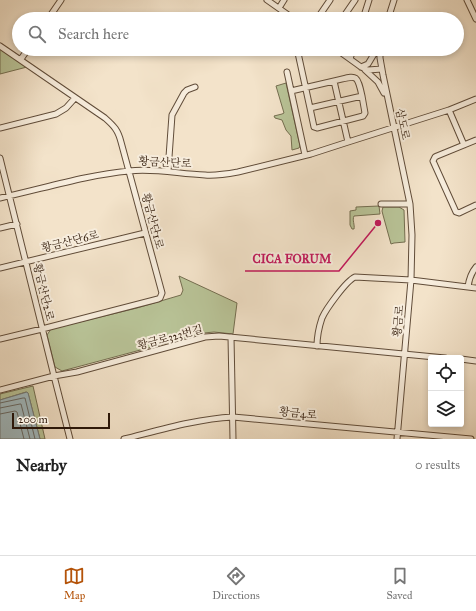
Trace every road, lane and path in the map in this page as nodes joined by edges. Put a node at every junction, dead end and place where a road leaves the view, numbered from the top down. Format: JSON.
{"nodes":[{"id":1,"x":61,"y":0,"type":"edge"},
{"id":2,"x":267,"y":0,"type":"edge"},
{"id":3,"x":284,"y":0,"type":"edge"},
{"id":4,"x":330,"y":0,"type":"edge"},
{"id":5,"x":355,"y":0,"type":"edge"},
{"id":6,"x":394,"y":0,"type":"edge"},
{"id":7,"x":468,"y":0,"type":"edge"},
{"id":8,"x":367,"y":1,"type":"edge"},
{"id":9,"x":279,"y":8,"type":"junction"},
{"id":10,"x":53,"y":12,"type":"edge"},
{"id":11,"x":284,"y":12,"type":"edge"},
{"id":12,"x":323,"y":12,"type":"edge"},
{"id":13,"x":347,"y":12,"type":"edge"},
{"id":14,"x":365,"y":12,"type":"edge"},
{"id":15,"x":390,"y":12,"type":"edge"},
{"id":16,"x":476,"y":17,"type":"edge"},
{"id":17,"x":0,"y":46,"type":"edge"},
{"id":18,"x":12,"y":53,"type":"edge"},
{"id":19,"x":16,"y":56,"type":"edge"},
{"id":20,"x":23,"y":56,"type":"edge"},
{"id":21,"x":299,"y":56,"type":"edge"},
{"id":22,"x":346,"y":56,"type":"edge"},
{"id":23,"x":351,"y":56,"type":"edge"},
{"id":24,"x":373,"y":56,"type":"edge"},
{"id":25,"x":381,"y":56,"type":"edge"},
{"id":26,"x":21,"y":59,"type":"junction"},
{"id":27,"x":350,"y":59,"type":"junction"},
{"id":28,"x":361,"y":67,"type":"junction"},
{"id":29,"x":382,"y":70,"type":"junction"},
{"id":30,"x":287,"y":72,"type":"dead end"},
{"id":31,"x":334,"y":81,"type":"junction"},
{"id":32,"x":195,"y":87,"type":"dead end"},
{"id":33,"x":305,"y":88,"type":"junction"},
{"id":34,"x":291,"y":91,"type":"junction"},
{"id":35,"x":362,"y":96,"type":"junction"},
{"id":36,"x":75,"y":98,"type":"junction"},
{"id":37,"x":476,"y":99,"type":"edge"},
{"id":38,"x":388,"y":100,"type":"junction"},
{"id":39,"x":339,"y":101,"type":"junction"},
{"id":40,"x":310,"y":108,"type":"junction"},
{"id":41,"x":449,"y":110,"type":"junction"},
{"id":42,"x":343,"y":121,"type":"junction"},
{"id":43,"x":394,"y":127,"type":"junction"},
{"id":44,"x":0,"y":128,"type":"edge"},
{"id":45,"x":476,"y":140,"type":"edge"},
{"id":46,"x":348,"y":142,"type":"junction"},
{"id":47,"x":464,"y":145,"type":"junction"},
{"id":48,"x":305,"y":155,"type":"junction"},
{"id":49,"x":0,"y":158,"type":"edge"},
{"id":50,"x":129,"y":171,"type":"junction"},
{"id":51,"x":168,"y":171,"type":"junction"},
{"id":52,"x":9,"y":196,"type":"junction"},
{"id":53,"x":0,"y":198,"type":"edge"},
{"id":54,"x":381,"y":204,"type":"dead end"},
{"id":55,"x":410,"y":204,"type":"junction"},
{"id":56,"x":476,"y":205,"type":"edge"},
{"id":57,"x":17,"y":224,"type":"junction"},
{"id":58,"x":0,"y":228,"type":"edge"},
{"id":59,"x":145,"y":232,"type":"junction"},
{"id":60,"x":26,"y":262,"type":"junction"},
{"id":61,"x":476,"y":267,"type":"edge"},
{"id":62,"x":0,"y":268,"type":"edge"},
{"id":63,"x":470,"y":277,"type":"junction"},
{"id":64,"x":411,"y":280,"type":"junction"},
{"id":65,"x":476,"y":282,"type":"edge"},
{"id":66,"x":462,"y":286,"type":"junction"},
{"id":67,"x":468,"y":287,"type":"junction"},
{"id":68,"x":476,"y":288,"type":"edge"},
{"id":69,"x":42,"y":329,"type":"junction"},
{"id":70,"x":231,"y":338,"type":"junction"},
{"id":71,"x":0,"y":339,"type":"edge"},
{"id":72,"x":317,"y":346,"type":"junction"},
{"id":73,"x":405,"y":354,"type":"junction"},
{"id":74,"x":428,"y":356,"type":"edge"},
{"id":75,"x":464,"y":360,"type":"edge"},
{"id":76,"x":476,"y":361,"type":"edge"},
{"id":77,"x":54,"y":376,"type":"junction"},
{"id":78,"x":0,"y":390,"type":"edge"},
{"id":79,"x":233,"y":417,"type":"junction"},
{"id":80,"x":397,"y":432,"type":"junction"},
{"id":81,"x":70,"y":439,"type":"edge"},
{"id":82,"x":124,"y":439,"type":"edge"},
{"id":83,"x":233,"y":439,"type":"edge"},
{"id":84,"x":397,"y":439,"type":"edge"},
{"id":85,"x":471,"y":439,"type":"edge"}],
"edges":[{"from":1,"to":10,"type":"street"},
{"from":2,"to":9,"type":"street"},
{"from":3,"to":9,"type":"street"},
{"from":4,"to":12,"type":"street"},
{"from":5,"to":13,"type":"street"},
{"from":6,"to":15,"type":"street"},
{"from":7,"to":16,"type":"street"},
{"from":8,"to":14,"type":"street"},
{"from":9,"to":11,"type":"street"},
{"from":17,"to":18,"type":"street","name":"황금산단1로"},
{"from":19,"to":26,"type":"street","name":"황금산단1로"},
{"from":20,"to":26,"type":"street"},
{"from":21,"to":33,"type":"street"},
{"from":22,"to":27,"type":"street"},
{"from":23,"to":27,"type":"street"},
{"from":24,"to":28,"type":"street"},
{"from":25,"to":29,"type":"street","name":"삼도로"},
{"from":26,"to":36,"type":"street","name":"황금산단1로"},
{"from":27,"to":28,"type":"street"},
{"from":28,"to":29,"type":"street"},
{"from":28,"to":38,"type":"street"},
{"from":29,"to":38,"type":"street","name":"삼도로"},
{"from":30,"to":34,"type":"street"},
{"from":31,"to":33,"type":"street"},
{"from":31,"to":35,"type":"street"},
{"from":31,"to":39,"type":"street"},
{"from":32,"to":51,"type":"street"},
{"from":33,"to":34,"type":"street"},
{"from":33,"to":40,"type":"street"},
{"from":34,"to":48,"type":"street"},
{"from":35,"to":39,"type":"street"},
{"from":35,"to":42,"type":"street"},
{"from":36,"to":44,"type":"street"},
{"from":36,"to":50,"type":"street","name":"황금산단1로"},
{"from":37,"to":41,"type":"street","name":"황금산단로"},
{"from":38,"to":43,"type":"street","name":"삼도로"},
{"from":39,"to":40,"type":"street"},
{"from":39,"to":42,"type":"street"},
{"from":40,"to":42,"type":"street"},
{"from":41,"to":43,"type":"street","name":"황금산단로"},
{"from":41,"to":47,"type":"street"},
{"from":42,"to":46,"type":"street"},
{"from":43,"to":46,"type":"street","name":"황금산단로"},
{"from":43,"to":55,"type":"street","name":"삼도로"},
{"from":45,"to":47,"type":"street"},
{"from":46,"to":48,"type":"street","name":"황금산단로"},
{"from":47,"to":56,"type":"street"},
{"from":48,"to":51,"type":"street","name":"황금산단로"},
{"from":49,"to":52,"type":"street","name":"황금산단2로"},
{"from":50,"to":51,"type":"street","name":"황금산단로"},
{"from":50,"to":52,"type":"street","name":"황금산단로"},
{"from":50,"to":59,"type":"street","name":"황금산단1로"},
{"from":52,"to":53,"type":"street","name":"황금산단로"},
{"from":52,"to":57,"type":"street","name":"황금산단2로"},
{"from":54,"to":55,"type":"street"},
{"from":55,"to":64,"type":"street","name":"황금로"},
{"from":57,"to":58,"type":"street"},
{"from":57,"to":60,"type":"street","name":"황금산단2로"},
{"from":59,"to":60,"type":"street","name":"황금산단6로"},
{"from":59,"to":69,"type":"street","name":"황금산단1로"},
{"from":60,"to":62,"type":"street","name":"황금산단6로"},
{"from":60,"to":69,"type":"street","name":"황금산단2로"},
{"from":61,"to":63,"type":"street"},
{"from":63,"to":65,"type":"street"},
{"from":63,"to":66,"type":"street"},
{"from":63,"to":67,"type":"street"},
{"from":64,"to":66,"type":"street"},
{"from":64,"to":72,"type":"street"},
{"from":64,"to":73,"type":"street","name":"황금로"},
{"from":66,"to":67,"type":"street"},
{"from":67,"to":68,"type":"street"},
{"from":69,"to":71,"type":"street","name":"황금산단1로"},
{"from":69,"to":77,"type":"street","name":"황금산단2로"},
{"from":70,"to":72,"type":"street","name":"황금로323번길"},
{"from":70,"to":77,"type":"street","name":"황금로323번길"},
{"from":70,"to":79,"type":"street"},
{"from":72,"to":73,"type":"street","name":"황금로323번길"},
{"from":73,"to":74,"type":"street","name":"황금로323번길"},
{"from":73,"to":80,"type":"street","name":"황금로"},
{"from":75,"to":76,"type":"street"},
{"from":77,"to":78,"type":"street"},
{"from":77,"to":81,"type":"street"},
{"from":79,"to":80,"type":"street","name":"황금4로"},
{"from":79,"to":82,"type":"street","name":"황금4로"},
{"from":79,"to":83,"type":"street"},
{"from":80,"to":84,"type":"street","name":"황금로"},
{"from":80,"to":85,"type":"street","name":"황금4로"}]}
